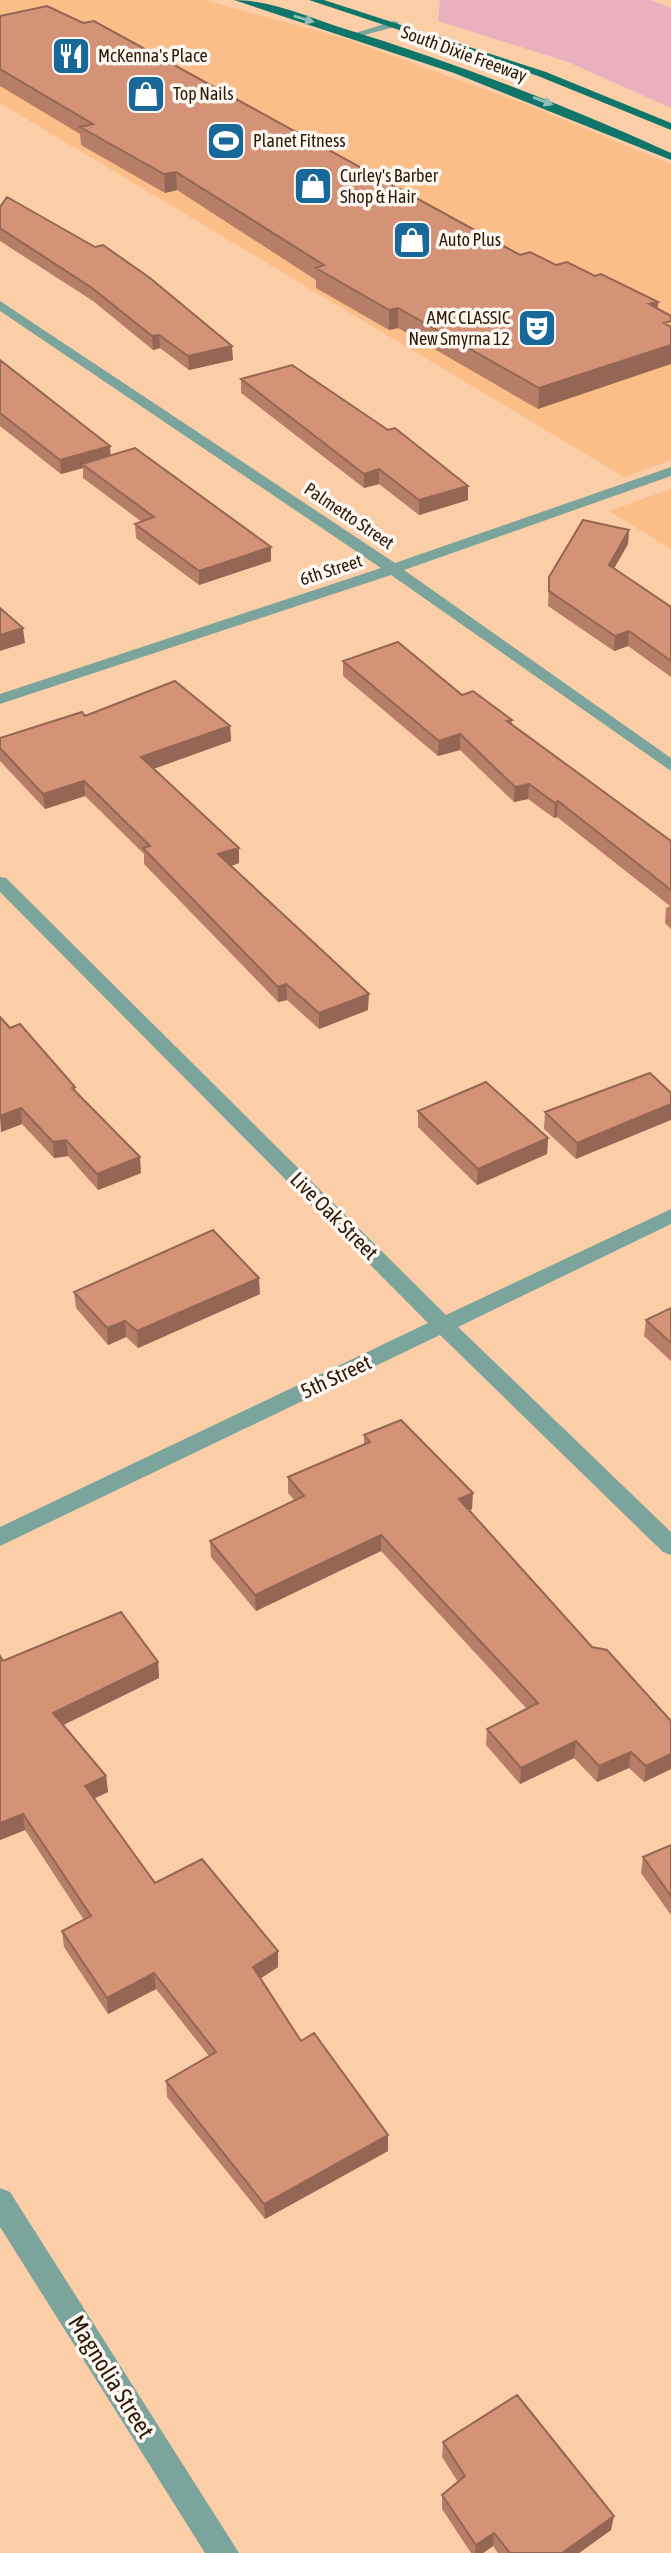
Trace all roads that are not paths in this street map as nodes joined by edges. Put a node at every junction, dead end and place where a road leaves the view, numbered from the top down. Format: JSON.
{"nodes":[{"id":1,"x":239,"y":0,"type":"edge"},
{"id":2,"x":314,"y":0,"type":"edge"},
{"id":3,"x":394,"y":24,"type":"junction"},
{"id":4,"x":357,"y":34,"type":"junction"},
{"id":5,"x":671,"y":127,"type":"edge"},
{"id":6,"x":671,"y":157,"type":"edge"},
{"id":7,"x":0,"y":305,"type":"edge"},
{"id":8,"x":671,"y":471,"type":"edge"},
{"id":9,"x":650,"y":478,"type":"junction"},
{"id":10,"x":671,"y":491,"type":"edge"},
{"id":11,"x":393,"y":569,"type":"junction"},
{"id":12,"x":0,"y":699,"type":"edge"},
{"id":13,"x":671,"y":766,"type":"edge"},
{"id":14,"x":0,"y":882,"type":"edge"},
{"id":15,"x":671,"y":1216,"type":"edge"},
{"id":16,"x":444,"y":1326,"type":"junction"},
{"id":17,"x":0,"y":1537,"type":"edge"},
{"id":18,"x":671,"y":1546,"type":"edge"},
{"id":19,"x":0,"y":2201,"type":"edge"},
{"id":20,"x":223,"y":2553,"type":"edge"}],
"edges":[{"from":1,"to":4,"type":"main road","name":"South Dixie Freeway","one_way":true},
{"from":2,"to":3,"type":"main road","name":"South Dixie Freeway"},
{"from":3,"to":4,"type":"street"},
{"from":3,"to":5,"type":"main road","name":"South Dixie Freeway"},
{"from":4,"to":6,"type":"main road","name":"South Dixie Freeway","one_way":true},
{"from":7,"to":11,"type":"street","name":"Palmetto Street"},
{"from":8,"to":9,"type":"street","name":"6th Street"},
{"from":9,"to":10,"type":"street"},
{"from":9,"to":11,"type":"street","name":"6th Street"},
{"from":11,"to":12,"type":"street","name":"6th Street"},
{"from":11,"to":13,"type":"street","name":"Palmetto Street"},
{"from":14,"to":16,"type":"street","name":"Live Oak Street"},
{"from":15,"to":16,"type":"street","name":"5th Street"},
{"from":16,"to":17,"type":"street","name":"5th Street"},
{"from":16,"to":18,"type":"street","name":"Live Oak Street"},
{"from":19,"to":20,"type":"street","name":"Magnolia Street"}]}
